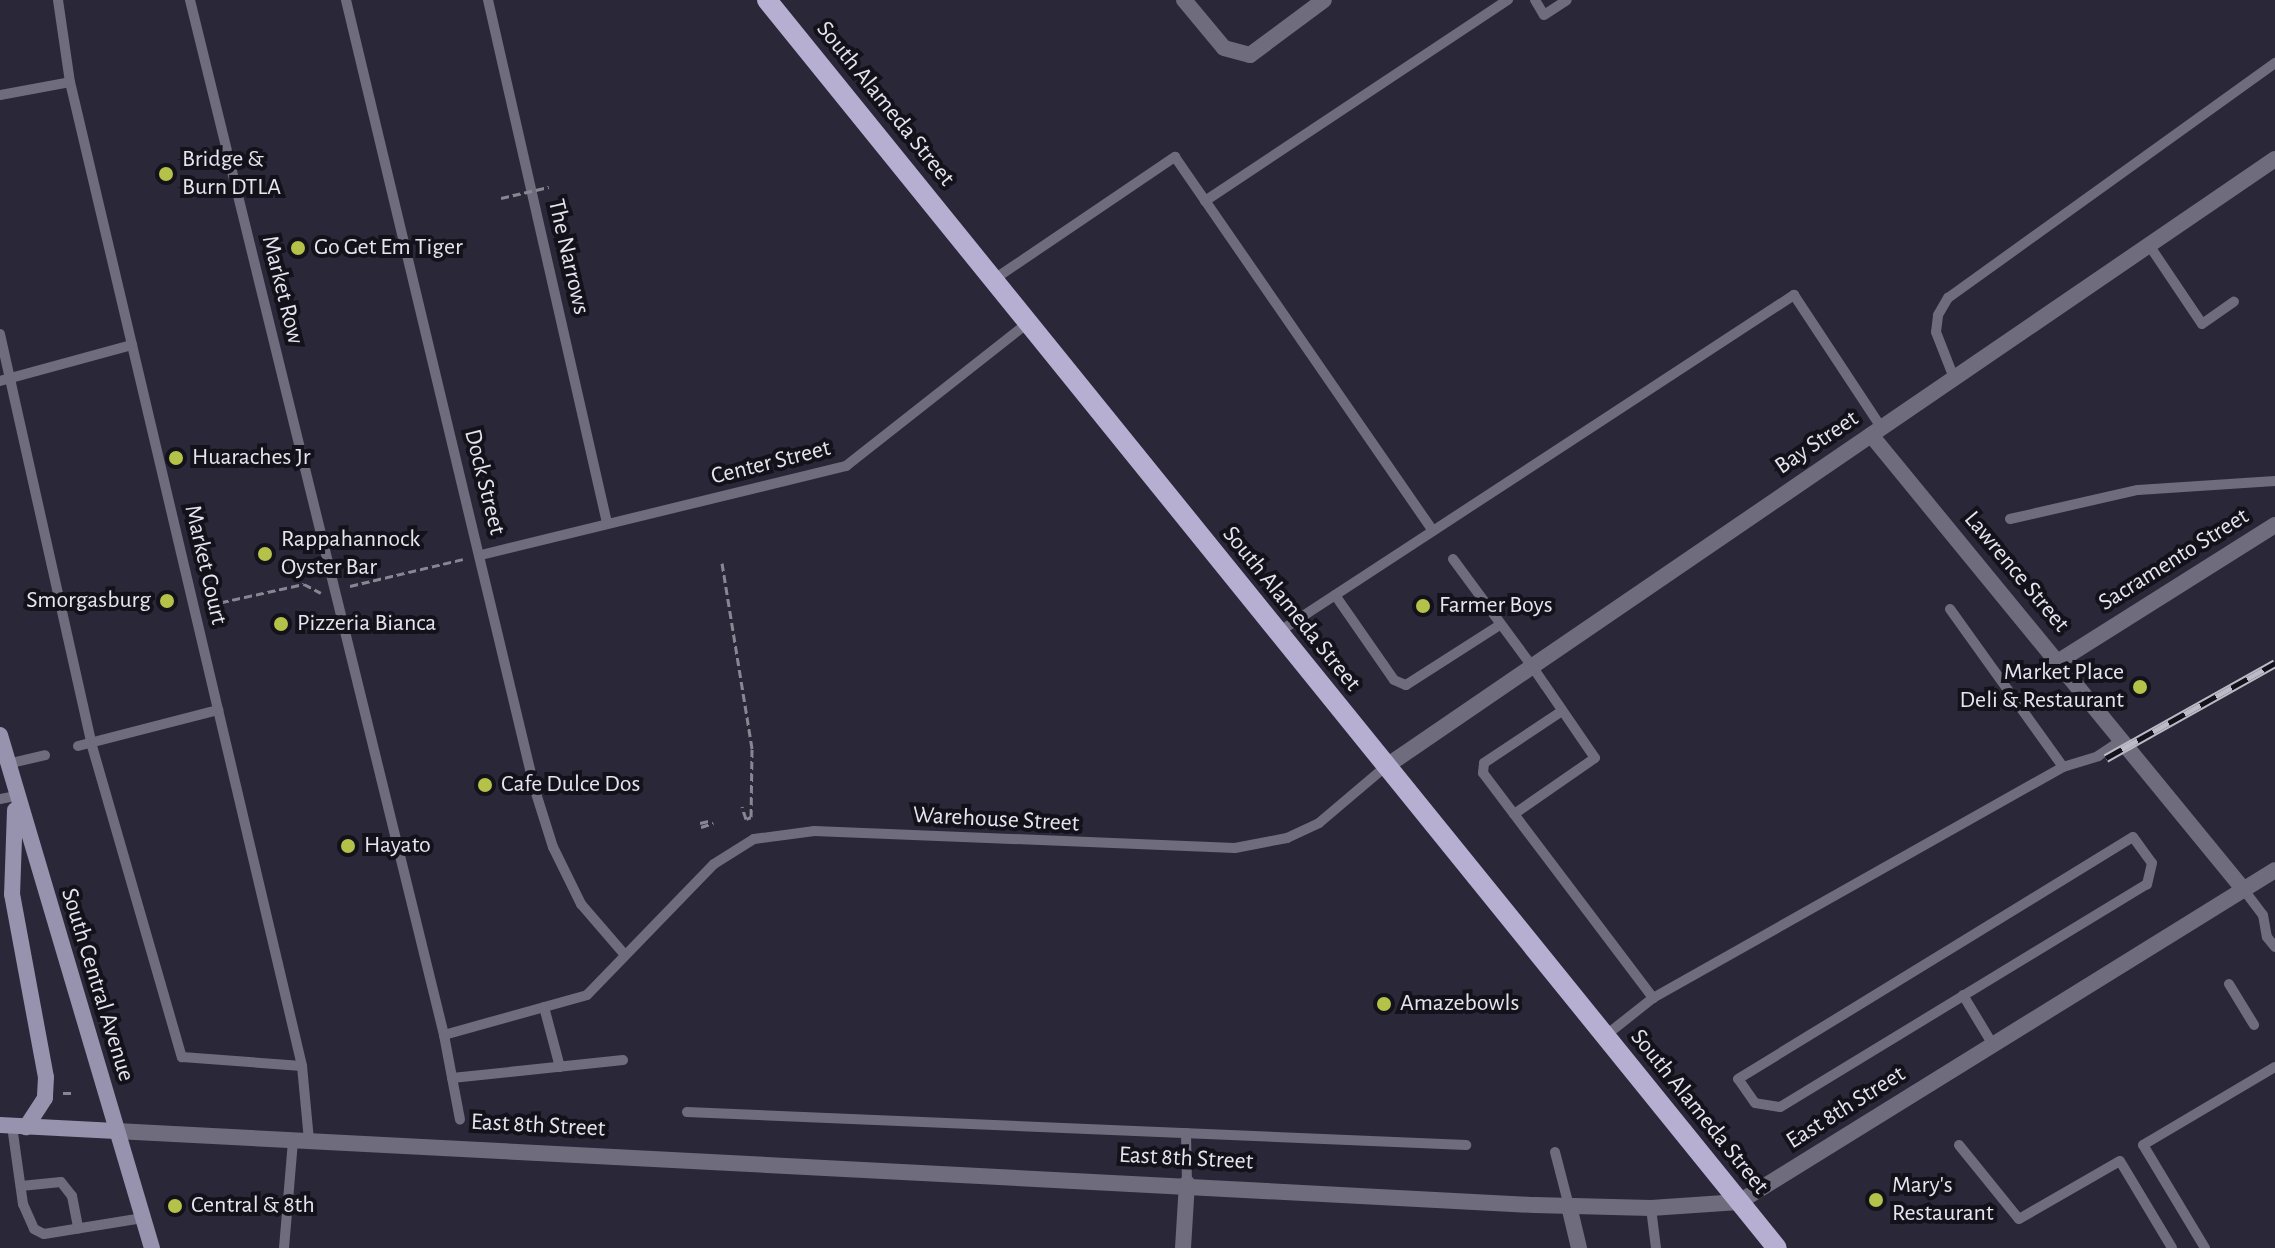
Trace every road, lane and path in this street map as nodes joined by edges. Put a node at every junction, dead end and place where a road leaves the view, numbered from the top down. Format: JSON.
{"nodes":[{"id":1,"x":58,"y":0,"type":"edge"},
{"id":2,"x":190,"y":0,"type":"edge"},
{"id":3,"x":346,"y":0,"type":"edge"},
{"id":4,"x":488,"y":0,"type":"edge"},
{"id":5,"x":767,"y":0,"type":"edge"},
{"id":6,"x":1184,"y":0,"type":"edge"},
{"id":7,"x":1324,"y":0,"type":"edge"},
{"id":8,"x":1508,"y":0,"type":"edge"},
{"id":9,"x":1535,"y":0,"type":"edge"},
{"id":10,"x":1567,"y":0,"type":"edge"},
{"id":11,"x":2275,"y":63,"type":"edge"},
{"id":12,"x":70,"y":82,"type":"junction"},
{"id":13,"x":0,"y":95,"type":"edge"},
{"id":14,"x":2275,"y":159,"type":"edge"},
{"id":15,"x":549,"y":187,"type":"dead end"},
{"id":16,"x":501,"y":198,"type":"dead end"},
{"id":17,"x":1205,"y":201,"type":"junction"},
{"id":18,"x":2149,"y":245,"type":"junction"},
{"id":19,"x":993,"y":280,"type":"junction"},
{"id":20,"x":2234,"y":302,"type":"dead end"},
{"id":21,"x":1028,"y":323,"type":"junction"},
{"id":22,"x":0,"y":334,"type":"edge"},
{"id":23,"x":132,"y":345,"type":"junction"},
{"id":24,"x":1954,"y":378,"type":"junction"},
{"id":25,"x":4,"y":380,"type":"edge"},
{"id":26,"x":1876,"y":431,"type":"junction"},
{"id":27,"x":2275,"y":481,"type":"edge"},
{"id":28,"x":2010,"y":519,"type":"dead end"},
{"id":29,"x":607,"y":523,"type":"junction"},
{"id":30,"x":2275,"y":525,"type":"edge"},
{"id":31,"x":1433,"y":531,"type":"junction"},
{"id":32,"x":481,"y":555,"type":"junction"},
{"id":33,"x":1453,"y":559,"type":"dead end"},
{"id":34,"x":722,"y":563,"type":"dead end"},
{"id":35,"x":346,"y":587,"type":"dead end"},
{"id":36,"x":321,"y":593,"type":"dead end"},
{"id":37,"x":1335,"y":595,"type":"junction"},
{"id":38,"x":194,"y":608,"type":"junction"},
{"id":39,"x":1950,"y":609,"type":"dead end"},
{"id":40,"x":1500,"y":625,"type":"junction"},
{"id":41,"x":1277,"y":633,"type":"junction"},
{"id":42,"x":2059,"y":661,"type":"junction"},
{"id":43,"x":1532,"y":666,"type":"junction"},
{"id":44,"x":218,"y":710,"type":"junction"},
{"id":45,"x":1562,"y":711,"type":"junction"},
{"id":46,"x":0,"y":735,"type":"edge"},
{"id":47,"x":2122,"y":740,"type":"junction"},
{"id":48,"x":78,"y":746,"type":"dead end"},
{"id":49,"x":92,"y":746,"type":"junction"},
{"id":50,"x":45,"y":755,"type":"dead end"},
{"id":51,"x":7,"y":764,"type":"junction"},
{"id":52,"x":1385,"y":767,"type":"junction"},
{"id":53,"x":2063,"y":767,"type":"junction"},
{"id":54,"x":8,"y":798,"type":"edge"},
{"id":55,"x":742,"y":807,"type":"dead end"},
{"id":56,"x":1514,"y":814,"type":"junction"},
{"id":57,"x":711,"y":822,"type":"dead end"},
{"id":58,"x":700,"y":825,"type":"dead end"},
{"id":59,"x":2275,"y":870,"type":"edge"},
{"id":60,"x":2244,"y":890,"type":"junction"},
{"id":61,"x":2269,"y":915,"type":"edge"},
{"id":62,"x":2275,"y":947,"type":"edge"},
{"id":63,"x":625,"y":955,"type":"junction"},
{"id":64,"x":2229,"y":984,"type":"dead end"},
{"id":65,"x":1963,"y":995,"type":"junction"},
{"id":66,"x":1653,"y":998,"type":"junction"},
{"id":67,"x":544,"y":1007,"type":"junction"},
{"id":68,"x":2254,"y":1025,"type":"dead end"},
{"id":69,"x":444,"y":1035,"type":"junction"},
{"id":70,"x":1604,"y":1036,"type":"junction"},
{"id":71,"x":1993,"y":1045,"type":"junction"},
{"id":72,"x":623,"y":1060,"type":"dead end"},
{"id":73,"x":302,"y":1066,"type":"junction"},
{"id":74,"x":560,"y":1067,"type":"junction"},
{"id":75,"x":2275,"y":1067,"type":"edge"},
{"id":76,"x":452,"y":1078,"type":"junction"},
{"id":77,"x":59,"y":1093,"type":"dead end"},
{"id":78,"x":66,"y":1093,"type":"junction"},
{"id":79,"x":72,"y":1093,"type":"dead end"},
{"id":80,"x":67,"y":1101,"type":"dead end"},
{"id":81,"x":687,"y":1112,"type":"dead end"},
{"id":82,"x":460,"y":1120,"type":"dead end"},
{"id":83,"x":13,"y":1126,"type":"edge"},
{"id":84,"x":116,"y":1131,"type":"junction"},
{"id":85,"x":1186,"y":1133,"type":"junction"},
{"id":86,"x":301,"y":1140,"type":"junction"},
{"id":87,"x":1466,"y":1145,"type":"dead end"},
{"id":88,"x":1959,"y":1145,"type":"dead end"},
{"id":89,"x":1555,"y":1152,"type":"dead end"},
{"id":90,"x":1187,"y":1183,"type":"junction"},
{"id":91,"x":21,"y":1186,"type":"junction"},
{"id":92,"x":1739,"y":1202,"type":"junction"},
{"id":93,"x":1569,"y":1206,"type":"junction"},
{"id":94,"x":1651,"y":1208,"type":"junction"},
{"id":95,"x":143,"y":1218,"type":"junction"},
{"id":96,"x":78,"y":1228,"type":"junction"},
{"id":97,"x":1775,"y":1247,"type":"edge"},
{"id":98,"x":152,"y":1248,"type":"edge"},
{"id":99,"x":284,"y":1248,"type":"edge"},
{"id":100,"x":1183,"y":1248,"type":"edge"},
{"id":101,"x":1579,"y":1248,"type":"edge"},
{"id":102,"x":1656,"y":1248,"type":"edge"},
{"id":103,"x":2172,"y":1248,"type":"edge"},
{"id":104,"x":2205,"y":1248,"type":"edge"}],
"edges":[{"from":1,"to":12,"type":"lane","name":"Market Court"},
{"from":2,"to":69,"type":"lane","name":"Market Row"},
{"from":3,"to":32,"type":"lane","name":"Dock Street"},
{"from":4,"to":29,"type":"lane","name":"The Narrows"},
{"from":5,"to":19,"type":"main road","name":"South Alameda Street"},
{"from":6,"to":7,"type":"street"},
{"from":8,"to":17,"type":"lane"},
{"from":9,"to":10,"type":"lane"},
{"from":11,"to":24,"type":"lane"},
{"from":12,"to":13,"type":"lane"},
{"from":12,"to":23,"type":"lane","name":"Market Court"},
{"from":14,"to":18,"type":"street","name":"Bay Street"},
{"from":15,"to":16,"type":"path","bridge":true},
{"from":17,"to":19,"type":"lane"},
{"from":17,"to":31,"type":"lane"},
{"from":18,"to":20,"type":"lane"},
{"from":18,"to":24,"type":"street","name":"Bay Street"},
{"from":19,"to":21,"type":"main road","name":"South Alameda Street"},
{"from":21,"to":29,"type":"lane","name":"Center Street"},
{"from":21,"to":41,"type":"main road","name":"South Alameda Street"},
{"from":22,"to":25,"type":"lane"},
{"from":23,"to":25,"type":"lane"},
{"from":23,"to":38,"type":"lane","name":"Market Court"},
{"from":24,"to":26,"type":"street","name":"Bay Street"},
{"from":25,"to":49,"type":"lane"},
{"from":26,"to":31,"type":"lane"},
{"from":26,"to":42,"type":"street","name":"Lawrence Street"},
{"from":26,"to":43,"type":"street","name":"Bay Street"},
{"from":27,"to":28,"type":"lane"},
{"from":29,"to":32,"type":"lane","name":"Center Street"},
{"from":30,"to":42,"type":"street","name":"Sacramento Street"},
{"from":31,"to":37,"type":"lane"},
{"from":32,"to":35,"type":"path"},
{"from":32,"to":63,"type":"lane","name":"Dock Street"},
{"from":33,"to":40,"type":"lane"},
{"from":34,"to":55,"type":"path"},
{"from":36,"to":38,"type":"path"},
{"from":37,"to":40,"type":"lane"},
{"from":37,"to":41,"type":"lane"},
{"from":38,"to":44,"type":"lane","name":"Market Court"},
{"from":39,"to":53,"type":"lane"},
{"from":40,"to":43,"type":"lane"},
{"from":41,"to":52,"type":"main road","name":"South Alameda Street"},
{"from":42,"to":47,"type":"street","name":"Lawrence Street"},
{"from":43,"to":45,"type":"lane"},
{"from":43,"to":52,"type":"street","name":"Bay Street"},
{"from":44,"to":49,"type":"lane"},
{"from":44,"to":73,"type":"lane","name":"Market Court"},
{"from":45,"to":56,"type":"lane"},
{"from":45,"to":56,"type":"lane"},
{"from":46,"to":51,"type":"main road","name":"South Central Avenue"},
{"from":47,"to":53,"type":"lane"},
{"from":47,"to":60,"type":"street","name":"Lawrence Street"},
{"from":48,"to":49,"type":"lane"},
{"from":49,"to":73,"type":"lane"},
{"from":50,"to":51,"type":"lane"},
{"from":51,"to":54,"type":"main road","name":"South Central Avenue"},
{"from":52,"to":63,"type":"lane","name":"Warehouse Street"},
{"from":52,"to":70,"type":"main road","name":"South Alameda Street"},
{"from":53,"to":66,"type":"lane"},
{"from":54,"to":83,"type":"main road"},
{"from":54,"to":84,"type":"main road","name":"South Central Avenue"},
{"from":56,"to":66,"type":"lane"},
{"from":57,"to":58,"type":"path"},
{"from":59,"to":60,"type":"street","name":"East 8th Street"},
{"from":60,"to":61,"type":"lane"},
{"from":60,"to":71,"type":"street","name":"East 8th Street"},
{"from":61,"to":62,"type":"lane"},
{"from":63,"to":67,"type":"lane","name":"Warehouse Street"},
{"from":64,"to":68,"type":"lane"},
{"from":65,"to":65,"type":"lane"},
{"from":65,"to":71,"type":"lane"},
{"from":66,"to":70,"type":"lane"},
{"from":67,"to":69,"type":"lane","name":"Warehouse Street"},
{"from":67,"to":74,"type":"lane"},
{"from":69,"to":76,"type":"lane","name":"Market Row"},
{"from":70,"to":92,"type":"main road","name":"South Alameda Street"},
{"from":71,"to":92,"type":"street","name":"East 8th Street"},
{"from":72,"to":74,"type":"lane"},
{"from":73,"to":86,"type":"lane","name":"Market Court"},
{"from":74,"to":76,"type":"lane"},
{"from":75,"to":104,"type":"lane"},
{"from":76,"to":82,"type":"lane","name":"Market Row"},
{"from":77,"to":78,"type":"path"},
{"from":78,"to":79,"type":"path"},
{"from":78,"to":80,"type":"path"},
{"from":81,"to":85,"type":"lane"},
{"from":83,"to":84,"type":"main road","name":"East 8th Street"},
{"from":83,"to":91,"type":"lane"},
{"from":84,"to":86,"type":"street","name":"East 8th Street"},
{"from":84,"to":95,"type":"main road","name":"South Central Avenue"},
{"from":85,"to":87,"type":"lane"},
{"from":85,"to":90,"type":"lane"},
{"from":86,"to":90,"type":"street","name":"East 8th Street"},
{"from":86,"to":99,"type":"lane","name":"Market Court"},
{"from":88,"to":103,"type":"lane"},
{"from":89,"to":93,"type":"lane"},
{"from":90,"to":93,"type":"street","name":"East 8th Street"},
{"from":90,"to":100,"type":"street"},
{"from":91,"to":96,"type":"lane"},
{"from":91,"to":96,"type":"lane"},
{"from":92,"to":94,"type":"street","name":"East 8th Street"},
{"from":92,"to":97,"type":"main road","name":"South Alameda Street"},
{"from":93,"to":94,"type":"street","name":"East 8th Street"},
{"from":93,"to":101,"type":"street"},
{"from":94,"to":102,"type":"lane"},
{"from":95,"to":96,"type":"lane"},
{"from":95,"to":98,"type":"main road","name":"South Central Avenue"}]}
